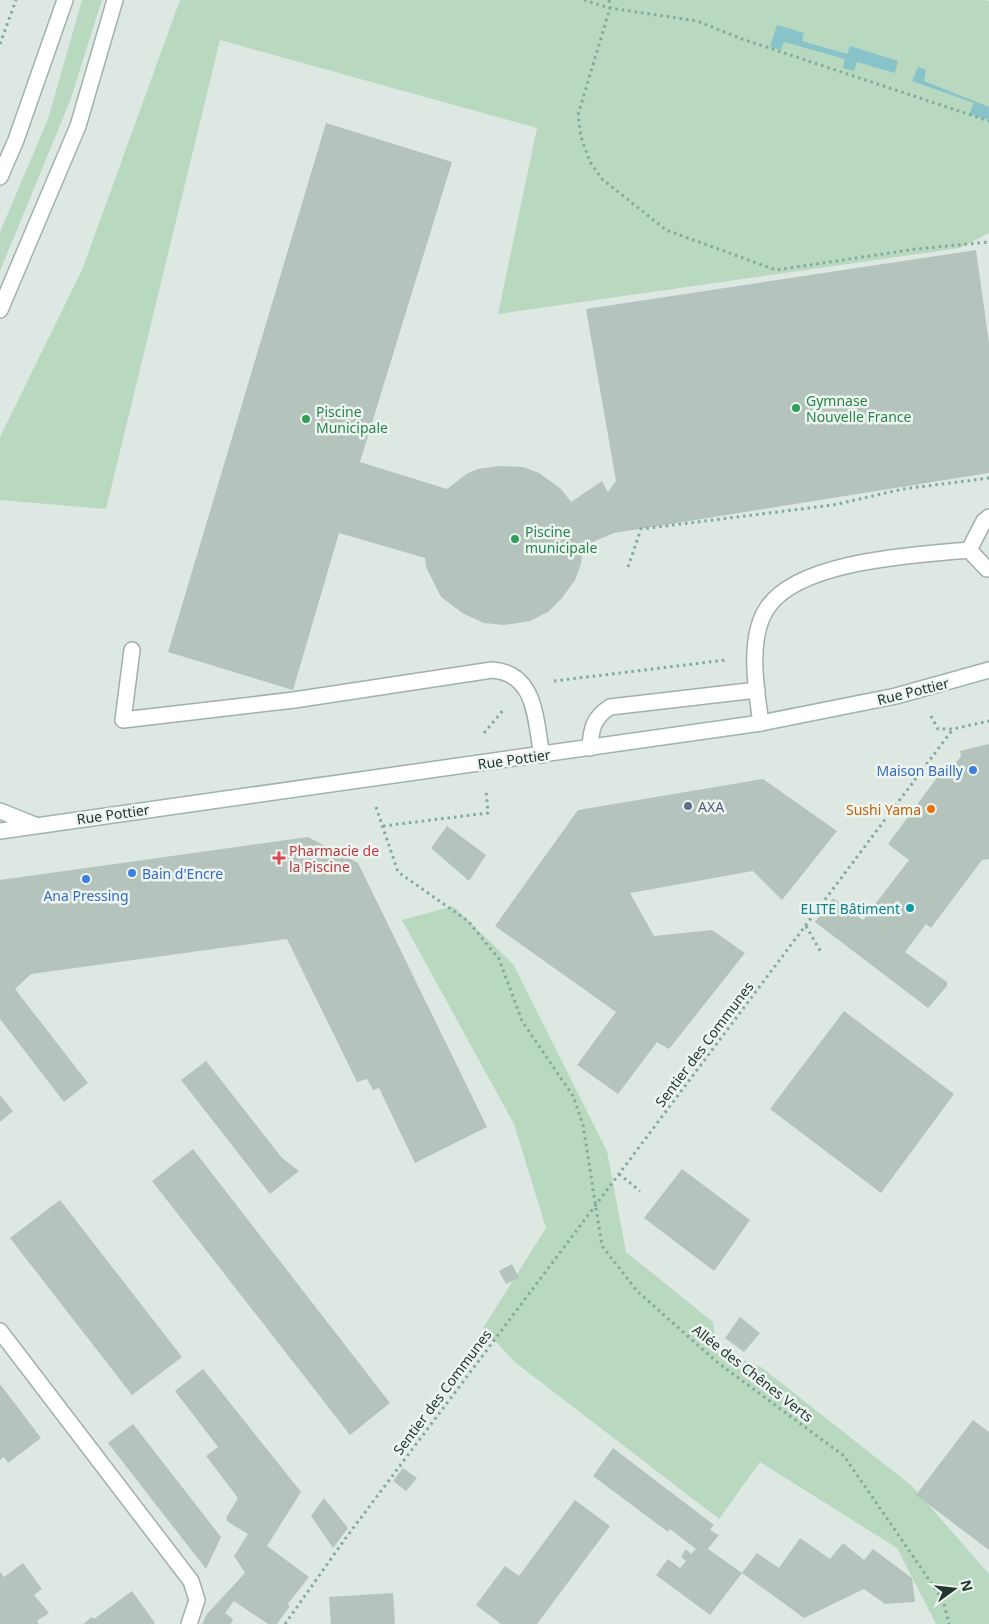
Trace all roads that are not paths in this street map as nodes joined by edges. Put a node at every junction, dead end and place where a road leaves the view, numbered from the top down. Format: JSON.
{"nodes":[{"id":1,"x":65,"y":0,"type":"edge"},
{"id":2,"x":115,"y":0,"type":"edge"},
{"id":3,"x":0,"y":177,"type":"edge"},
{"id":4,"x":0,"y":310,"type":"edge"},
{"id":5,"x":989,"y":518,"type":"edge"},
{"id":6,"x":969,"y":550,"type":"junction"},
{"id":7,"x":987,"y":569,"type":"dead end"},
{"id":8,"x":132,"y":650,"type":"dead end"},
{"id":9,"x":989,"y":670,"type":"edge"},
{"id":10,"x":757,"y":690,"type":"junction"},
{"id":11,"x":761,"y":723,"type":"junction"},
{"id":12,"x":590,"y":748,"type":"junction"},
{"id":13,"x":542,"y":755,"type":"junction"},
{"id":14,"x":0,"y":811,"type":"edge"},
{"id":15,"x":35,"y":825,"type":"junction"},
{"id":16,"x":0,"y":831,"type":"edge"},
{"id":17,"x":0,"y":1331,"type":"edge"},
{"id":18,"x":189,"y":1624,"type":"edge"}],
"edges":[{"from":1,"to":3,"type":"street"},
{"from":2,"to":4,"type":"street"},
{"from":5,"to":6,"type":"street"},
{"from":6,"to":7,"type":"street"},
{"from":6,"to":10,"type":"street"},
{"from":8,"to":13,"type":"street"},
{"from":9,"to":11,"type":"street","name":"Rue Pottier"},
{"from":10,"to":11,"type":"street"},
{"from":10,"to":12,"type":"street"},
{"from":11,"to":12,"type":"street","name":"Rue Pottier"},
{"from":12,"to":13,"type":"street","name":"Rue Pottier"},
{"from":13,"to":15,"type":"street","name":"Rue Pottier"},
{"from":14,"to":15,"type":"street","name":"Rue Pottier"},
{"from":15,"to":16,"type":"street","name":"Rue Pottier"},
{"from":17,"to":18,"type":"street"}]}
